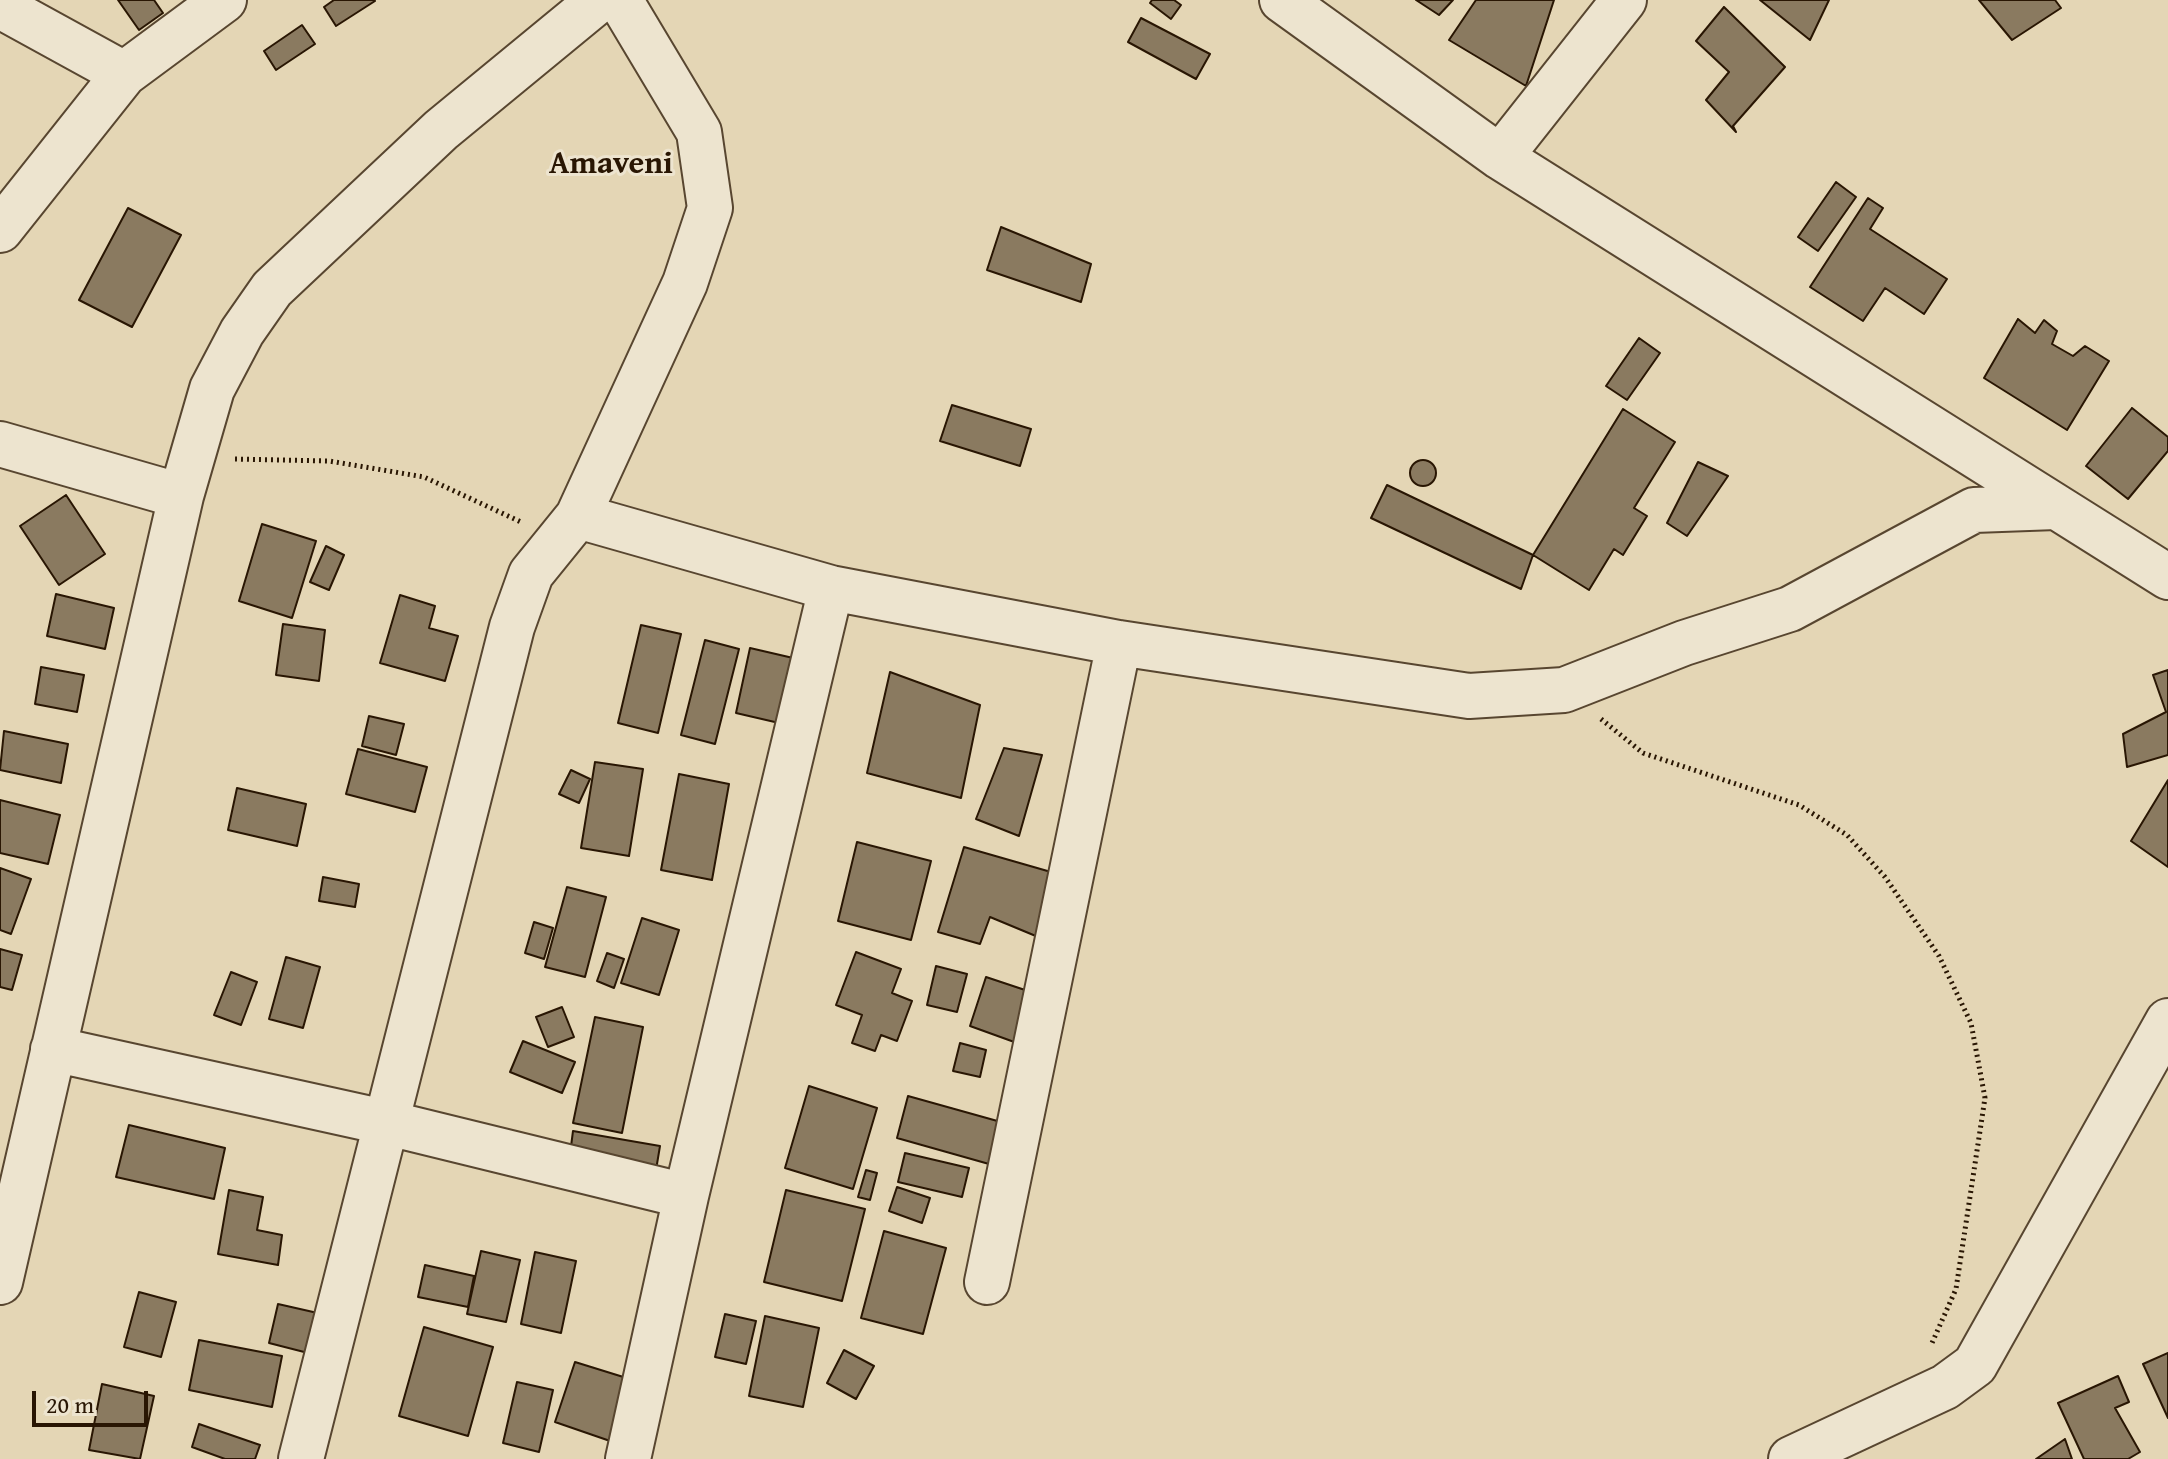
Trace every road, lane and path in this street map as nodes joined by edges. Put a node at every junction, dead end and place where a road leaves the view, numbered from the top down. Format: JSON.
{"nodes":[{"id":1,"x":224,"y":0,"type":"edge"},
{"id":2,"x":599,"y":0,"type":"edge"},
{"id":3,"x":620,"y":0,"type":"edge"},
{"id":4,"x":1282,"y":0,"type":"edge"},
{"id":5,"x":1624,"y":0,"type":"edge"},
{"id":6,"x":0,"y":6,"type":"edge"},
{"id":7,"x":124,"y":74,"type":"junction"},
{"id":8,"x":1500,"y":157,"type":"junction"},
{"id":9,"x":0,"y":230,"type":"edge"},
{"id":10,"x":0,"y":444,"type":"edge"},
{"id":11,"x":187,"y":476,"type":"junction"},
{"id":12,"x":2056,"y":507,"type":"junction"},
{"id":13,"x":568,"y":527,"type":"junction"},
{"id":14,"x":2168,"y":577,"type":"edge"},
{"id":15,"x":831,"y":588,"type":"junction"},
{"id":16,"x":1119,"y":643,"type":"junction"},
{"id":17,"x":1564,"y":690,"type":"junction"},
{"id":18,"x":2168,"y":1021,"type":"edge"},
{"id":19,"x":53,"y":1049,"type":"junction"},
{"id":20,"x":384,"y":1122,"type":"junction"},
{"id":21,"x":686,"y":1196,"type":"junction"},
{"id":22,"x":0,"y":1282,"type":"edge"},
{"id":23,"x":987,"y":1282,"type":"dead end"},
{"id":24,"x":1930,"y":1347,"type":"dead end"},
{"id":25,"x":301,"y":1459,"type":"edge"},
{"id":26,"x":628,"y":1459,"type":"edge"},
{"id":27,"x":1791,"y":1459,"type":"edge"}],
"edges":[{"from":1,"to":7,"type":"street"},
{"from":2,"to":11,"type":"street"},
{"from":3,"to":13,"type":"street"},
{"from":4,"to":8,"type":"street"},
{"from":5,"to":8,"type":"street"},
{"from":6,"to":7,"type":"street"},
{"from":7,"to":9,"type":"street"},
{"from":8,"to":12,"type":"street"},
{"from":10,"to":11,"type":"street"},
{"from":11,"to":13,"type":"path"},
{"from":11,"to":19,"type":"street"},
{"from":12,"to":14,"type":"street"},
{"from":12,"to":17,"type":"street"},
{"from":13,"to":15,"type":"street"},
{"from":13,"to":20,"type":"street"},
{"from":15,"to":16,"type":"street"},
{"from":15,"to":21,"type":"street"},
{"from":16,"to":17,"type":"street"},
{"from":16,"to":23,"type":"street"},
{"from":17,"to":24,"type":"path"},
{"from":18,"to":27,"type":"street"},
{"from":19,"to":20,"type":"street"},
{"from":19,"to":22,"type":"street"},
{"from":20,"to":21,"type":"street"},
{"from":20,"to":25,"type":"street"},
{"from":21,"to":26,"type":"street"}]}
